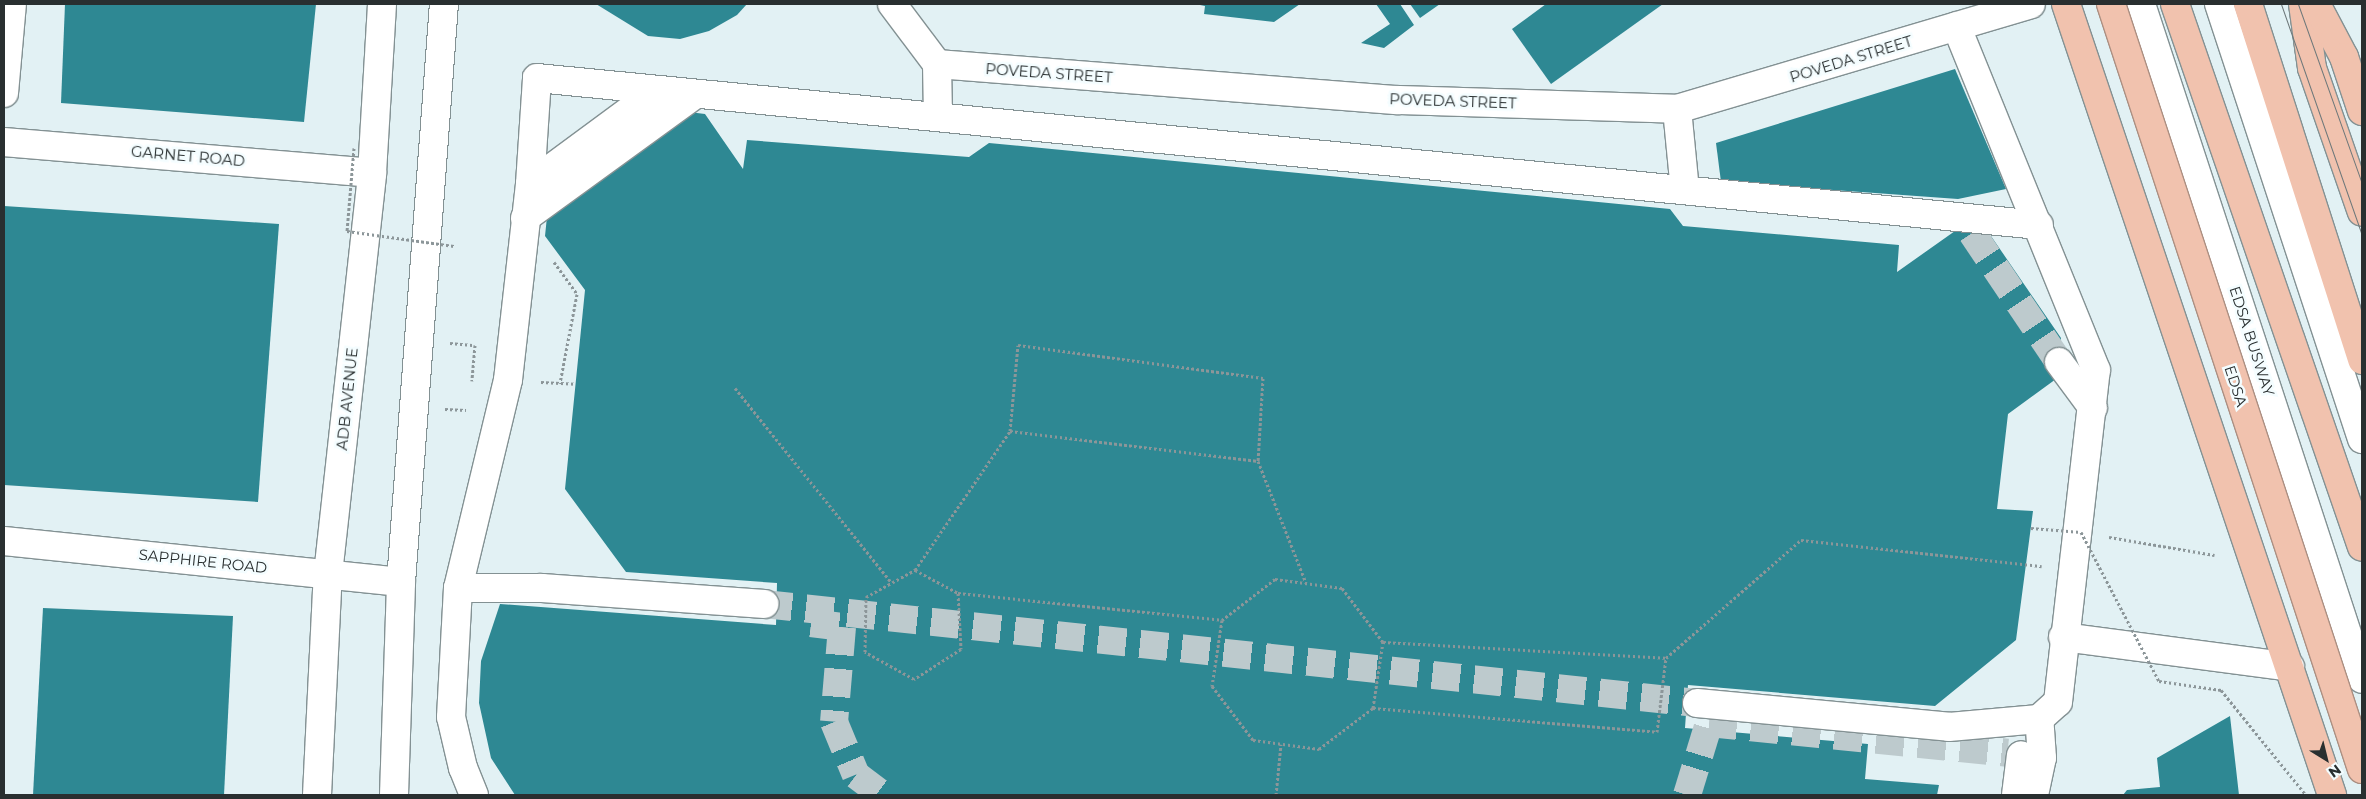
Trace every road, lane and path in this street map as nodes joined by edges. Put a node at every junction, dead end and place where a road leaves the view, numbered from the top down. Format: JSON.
{"nodes":[{"id":1,"x":12,"y":4,"type":"edge"},
{"id":2,"x":382,"y":4,"type":"edge"},
{"id":3,"x":444,"y":4,"type":"edge"},
{"id":4,"x":892,"y":4,"type":"edge"},
{"id":5,"x":2031,"y":4,"type":"edge"},
{"id":6,"x":2066,"y":4,"type":"edge"},
{"id":7,"x":2111,"y":4,"type":"edge"},
{"id":8,"x":2141,"y":4,"type":"edge"},
{"id":9,"x":2176,"y":4,"type":"edge"},
{"id":10,"x":2218,"y":4,"type":"edge"},
{"id":11,"x":2248,"y":4,"type":"edge"},
{"id":12,"x":2303,"y":4,"type":"edge"},
{"id":13,"x":2316,"y":4,"type":"edge"},
{"id":14,"x":1956,"y":26,"type":"junction"},
{"id":15,"x":937,"y":64,"type":"junction"},
{"id":16,"x":656,"y":91,"type":"junction"},
{"id":17,"x":4,"y":93,"type":"edge"},
{"id":18,"x":694,"y":95,"type":"junction"},
{"id":19,"x":1677,"y":109,"type":"junction"},
{"id":20,"x":2362,"y":111,"type":"edge"},
{"id":21,"x":938,"y":117,"type":"junction"},
{"id":22,"x":4,"y":142,"type":"edge"},
{"id":23,"x":354,"y":148,"type":"dead end"},
{"id":24,"x":372,"y":172,"type":"junction"},
{"id":25,"x":530,"y":184,"type":"junction"},
{"id":26,"x":1685,"y":190,"type":"junction"},
{"id":27,"x":2362,"y":212,"type":"edge"},
{"id":28,"x":525,"y":218,"type":"junction"},
{"id":29,"x":2039,"y":225,"type":"junction"},
{"id":30,"x":454,"y":246,"type":"dead end"},
{"id":31,"x":550,"y":256,"type":"dead end"},
{"id":32,"x":446,"y":343,"type":"dead end"},
{"id":33,"x":2362,"y":360,"type":"edge"},
{"id":34,"x":2059,"y":362,"type":"tunnel mouth"},
{"id":35,"x":560,"y":383,"type":"dead end"},
{"id":36,"x":472,"y":386,"type":"dead end"},
{"id":37,"x":735,"y":388,"type":"dead end"},
{"id":38,"x":471,"y":402,"type":"dead end"},
{"id":39,"x":2093,"y":408,"type":"junction"},
{"id":40,"x":442,"y":409,"type":"dead end"},
{"id":41,"x":1010,"y":431,"type":"junction"},
{"id":42,"x":2362,"y":439,"type":"edge"},
{"id":43,"x":1258,"y":461,"type":"junction"},
{"id":44,"x":2031,"y":528,"type":"dead end"},
{"id":45,"x":2120,"y":539,"type":"dead end"},
{"id":46,"x":4,"y":541,"type":"edge"},
{"id":47,"x":2362,"y":547,"type":"edge"},
{"id":48,"x":2214,"y":555,"type":"dead end"},
{"id":49,"x":915,"y":570,"type":"junction"},
{"id":50,"x":2073,"y":570,"type":"junction"},
{"id":51,"x":328,"y":574,"type":"junction"},
{"id":52,"x":401,"y":582,"type":"junction"},
{"id":53,"x":891,"y":582,"type":"junction"},
{"id":54,"x":1306,"y":584,"type":"junction"},
{"id":55,"x":458,"y":588,"type":"junction"},
{"id":56,"x":958,"y":593,"type":"junction"},
{"id":57,"x":764,"y":604,"type":"tunnel mouth"},
{"id":58,"x":1222,"y":620,"type":"junction"},
{"id":59,"x":2063,"y":637,"type":"junction"},
{"id":60,"x":1382,"y":642,"type":"junction"},
{"id":61,"x":1666,"y":658,"type":"junction"},
{"id":62,"x":2292,"y":674,"type":"junction"},
{"id":63,"x":2362,"y":679,"type":"edge"},
{"id":64,"x":1697,"y":703,"type":"tunnel mouth"},
{"id":65,"x":1373,"y":708,"type":"junction"},
{"id":66,"x":2039,"y":719,"type":"junction"},
{"id":67,"x":2362,"y":728,"type":"edge"},
{"id":68,"x":1281,"y":744,"type":"junction"},
{"id":69,"x":2021,"y":755,"type":"dead end"},
{"id":70,"x":2362,"y":769,"type":"edge"},
{"id":71,"x":317,"y":795,"type":"edge"},
{"id":72,"x":394,"y":795,"type":"edge"},
{"id":73,"x":474,"y":795,"type":"edge"},
{"id":74,"x":1276,"y":795,"type":"edge"},
{"id":75,"x":2016,"y":795,"type":"edge"},
{"id":76,"x":2034,"y":795,"type":"edge"},
{"id":77,"x":2306,"y":795,"type":"edge"},
{"id":78,"x":2332,"y":795,"type":"edge"}],
"edges":[{"from":1,"to":17,"type":"street"},
{"from":2,"to":24,"type":"street","name":"ADB AVENUE"},
{"from":3,"to":52,"type":"street"},
{"from":4,"to":15,"type":"street"},
{"from":5,"to":14,"type":"street","name":"POVEDA STREET"},
{"from":6,"to":62,"type":"highway"},
{"from":7,"to":70,"type":"highway","name":"EDSA","bridge":true},
{"from":8,"to":63,"type":"street","name":"EDSA BUSWAY"},
{"from":9,"to":47,"type":"highway"},
{"from":10,"to":42,"type":"street"},
{"from":11,"to":33,"type":"highway"},
{"from":12,"to":27,"type":"highway"},
{"from":13,"to":20,"type":"highway"},
{"from":14,"to":19,"type":"street","name":"POVEDA STREET"},
{"from":14,"to":29,"type":"street"},
{"from":15,"to":19,"type":"street","name":"POVEDA STREET"},
{"from":15,"to":21,"type":"street"},
{"from":16,"to":18,"type":"street"},
{"from":16,"to":25,"type":"street"},
{"from":16,"to":25,"type":"street"},
{"from":18,"to":21,"type":"street"},
{"from":18,"to":28,"type":"street"},
{"from":19,"to":26,"type":"street"},
{"from":21,"to":26,"type":"street"},
{"from":22,"to":24,"type":"street","name":"GARNET ROAD"},
{"from":23,"to":30,"type":"path","bridge":true},
{"from":24,"to":51,"type":"street","name":"ADB AVENUE"},
{"from":25,"to":28,"type":"street"},
{"from":26,"to":29,"type":"street"},
{"from":28,"to":55,"type":"street"},
{"from":29,"to":39,"type":"street"},
{"from":31,"to":35,"type":"path"},
{"from":32,"to":36,"type":"path"},
{"from":34,"to":39,"type":"street"},
{"from":37,"to":53,"type":"path"},
{"from":38,"to":40,"type":"path"},
{"from":39,"to":50,"type":"street"},
{"from":41,"to":43,"type":"path"},
{"from":41,"to":43,"type":"path"},
{"from":41,"to":49,"type":"path"},
{"from":43,"to":54,"type":"path"},
{"from":44,"to":77,"type":"path","bridge":true},
{"from":45,"to":48,"type":"path"},
{"from":46,"to":51,"type":"street","name":"SAPPHIRE ROAD"},
{"from":49,"to":53,"type":"path"},
{"from":49,"to":56,"type":"path"},
{"from":50,"to":59,"type":"street"},
{"from":50,"to":61,"type":"path"},
{"from":51,"to":52,"type":"street","name":"SAPPHIRE ROAD"},
{"from":51,"to":71,"type":"street","name":"ADB AVENUE"},
{"from":52,"to":72,"type":"street"},
{"from":53,"to":56,"type":"path"},
{"from":54,"to":58,"type":"path"},
{"from":54,"to":60,"type":"path"},
{"from":55,"to":57,"type":"street"},
{"from":55,"to":73,"type":"street"},
{"from":56,"to":58,"type":"path"},
{"from":58,"to":68,"type":"path"},
{"from":59,"to":62,"type":"street"},
{"from":59,"to":66,"type":"street"},
{"from":60,"to":61,"type":"path"},
{"from":60,"to":65,"type":"path"},
{"from":61,"to":65,"type":"path"},
{"from":62,"to":67,"type":"highway"},
{"from":62,"to":78,"type":"highway"},
{"from":64,"to":66,"type":"street"},
{"from":65,"to":68,"type":"path"},
{"from":66,"to":76,"type":"street"},
{"from":68,"to":74,"type":"path"},
{"from":69,"to":75,"type":"street"}]}
